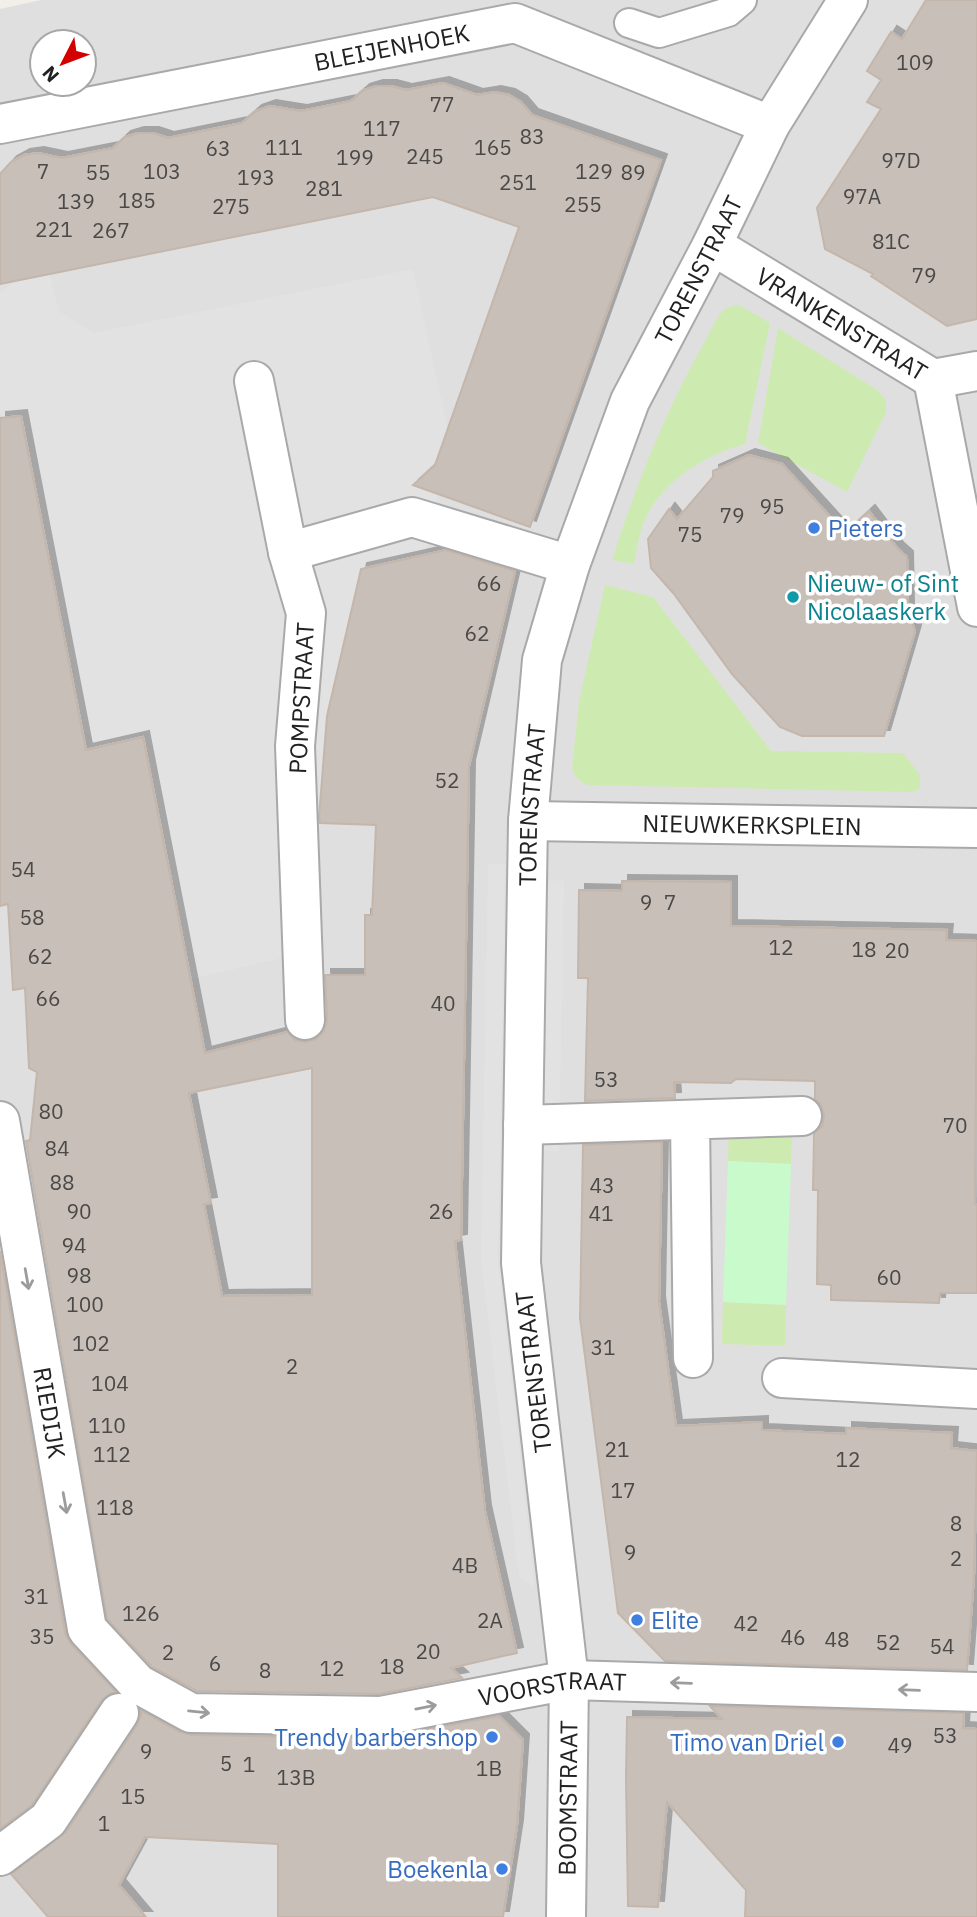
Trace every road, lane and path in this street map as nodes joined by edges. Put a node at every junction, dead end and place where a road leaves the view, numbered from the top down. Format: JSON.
{"nodes":[{"id":1,"x":742,"y":0,"type":"edge"},
{"id":2,"x":848,"y":0,"type":"edge"},
{"id":3,"x":629,"y":23,"type":"dead end"},
{"id":4,"x":0,"y":124,"type":"edge"},
{"id":5,"x":770,"y":125,"type":"junction"},
{"id":6,"x":712,"y":245,"type":"junction"},
{"id":7,"x":977,"y":372,"type":"edge"},
{"id":8,"x":933,"y":379,"type":"junction"},
{"id":9,"x":254,"y":381,"type":"dead end"},
{"id":10,"x":288,"y":552,"type":"junction"},
{"id":11,"x":570,"y":565,"type":"junction"},
{"id":12,"x":977,"y":607,"type":"edge"},
{"id":13,"x":528,"y":821,"type":"junction"},
{"id":14,"x":977,"y":828,"type":"edge"},
{"id":15,"x":304,"y":1020,"type":"dead end"},
{"id":16,"x":802,"y":1116,"type":"dead end"},
{"id":17,"x":690,"y":1120,"type":"junction"},
{"id":18,"x":0,"y":1121,"type":"edge"},
{"id":19,"x":523,"y":1125,"type":"junction"},
{"id":20,"x":8,"y":1213,"type":"edge"},
{"id":21,"x":693,"y":1358,"type":"dead end"},
{"id":22,"x":782,"y":1378,"type":"dead end"},
{"id":23,"x":977,"y":1388,"type":"edge"},
{"id":24,"x":569,"y":1680,"type":"junction"},
{"id":25,"x":977,"y":1692,"type":"edge"},
{"id":26,"x":129,"y":1699,"type":"junction"},
{"id":27,"x":0,"y":1856,"type":"edge"},
{"id":28,"x":566,"y":1917,"type":"edge"}],
"edges":[{"from":1,"to":3,"type":"lane"},
{"from":2,"to":5,"type":"street","name":"TORENSTRAAT"},
{"from":4,"to":5,"type":"street","name":"BLEIJENHOEK"},
{"from":5,"to":6,"type":"street","name":"TORENSTRAAT"},
{"from":6,"to":8,"type":"street","name":"VRANKENSTRAAT"},
{"from":6,"to":11,"type":"street","name":"TORENSTRAAT"},
{"from":7,"to":8,"type":"street","name":"VRANKENSTRAAT"},
{"from":8,"to":12,"type":"street"},
{"from":9,"to":10,"type":"street","name":"POMPSTRAAT"},
{"from":10,"to":11,"type":"street"},
{"from":10,"to":15,"type":"street","name":"POMPSTRAAT"},
{"from":11,"to":13,"type":"street","name":"TORENSTRAAT"},
{"from":13,"to":14,"type":"street","name":"NIEUWKERKSPLEIN"},
{"from":13,"to":19,"type":"street","name":"TORENSTRAAT"},
{"from":16,"to":17,"type":"street"},
{"from":17,"to":19,"type":"street"},
{"from":17,"to":21,"type":"street"},
{"from":18,"to":20,"type":"street","name":"RIEDIJK"},
{"from":19,"to":24,"type":"street","name":"TORENSTRAAT"},
{"from":20,"to":26,"type":"street","name":"RIEDIJK","one_way":true},
{"from":22,"to":23,"type":"street"},
{"from":25,"to":24,"type":"street","name":"VOORSTRAAT","one_way":true},
{"from":26,"to":24,"type":"street","name":"VOORSTRAAT","one_way":true},
{"from":24,"to":28,"type":"street","name":"BOOMSTRAAT"},
{"from":26,"to":27,"type":"street"}]}
